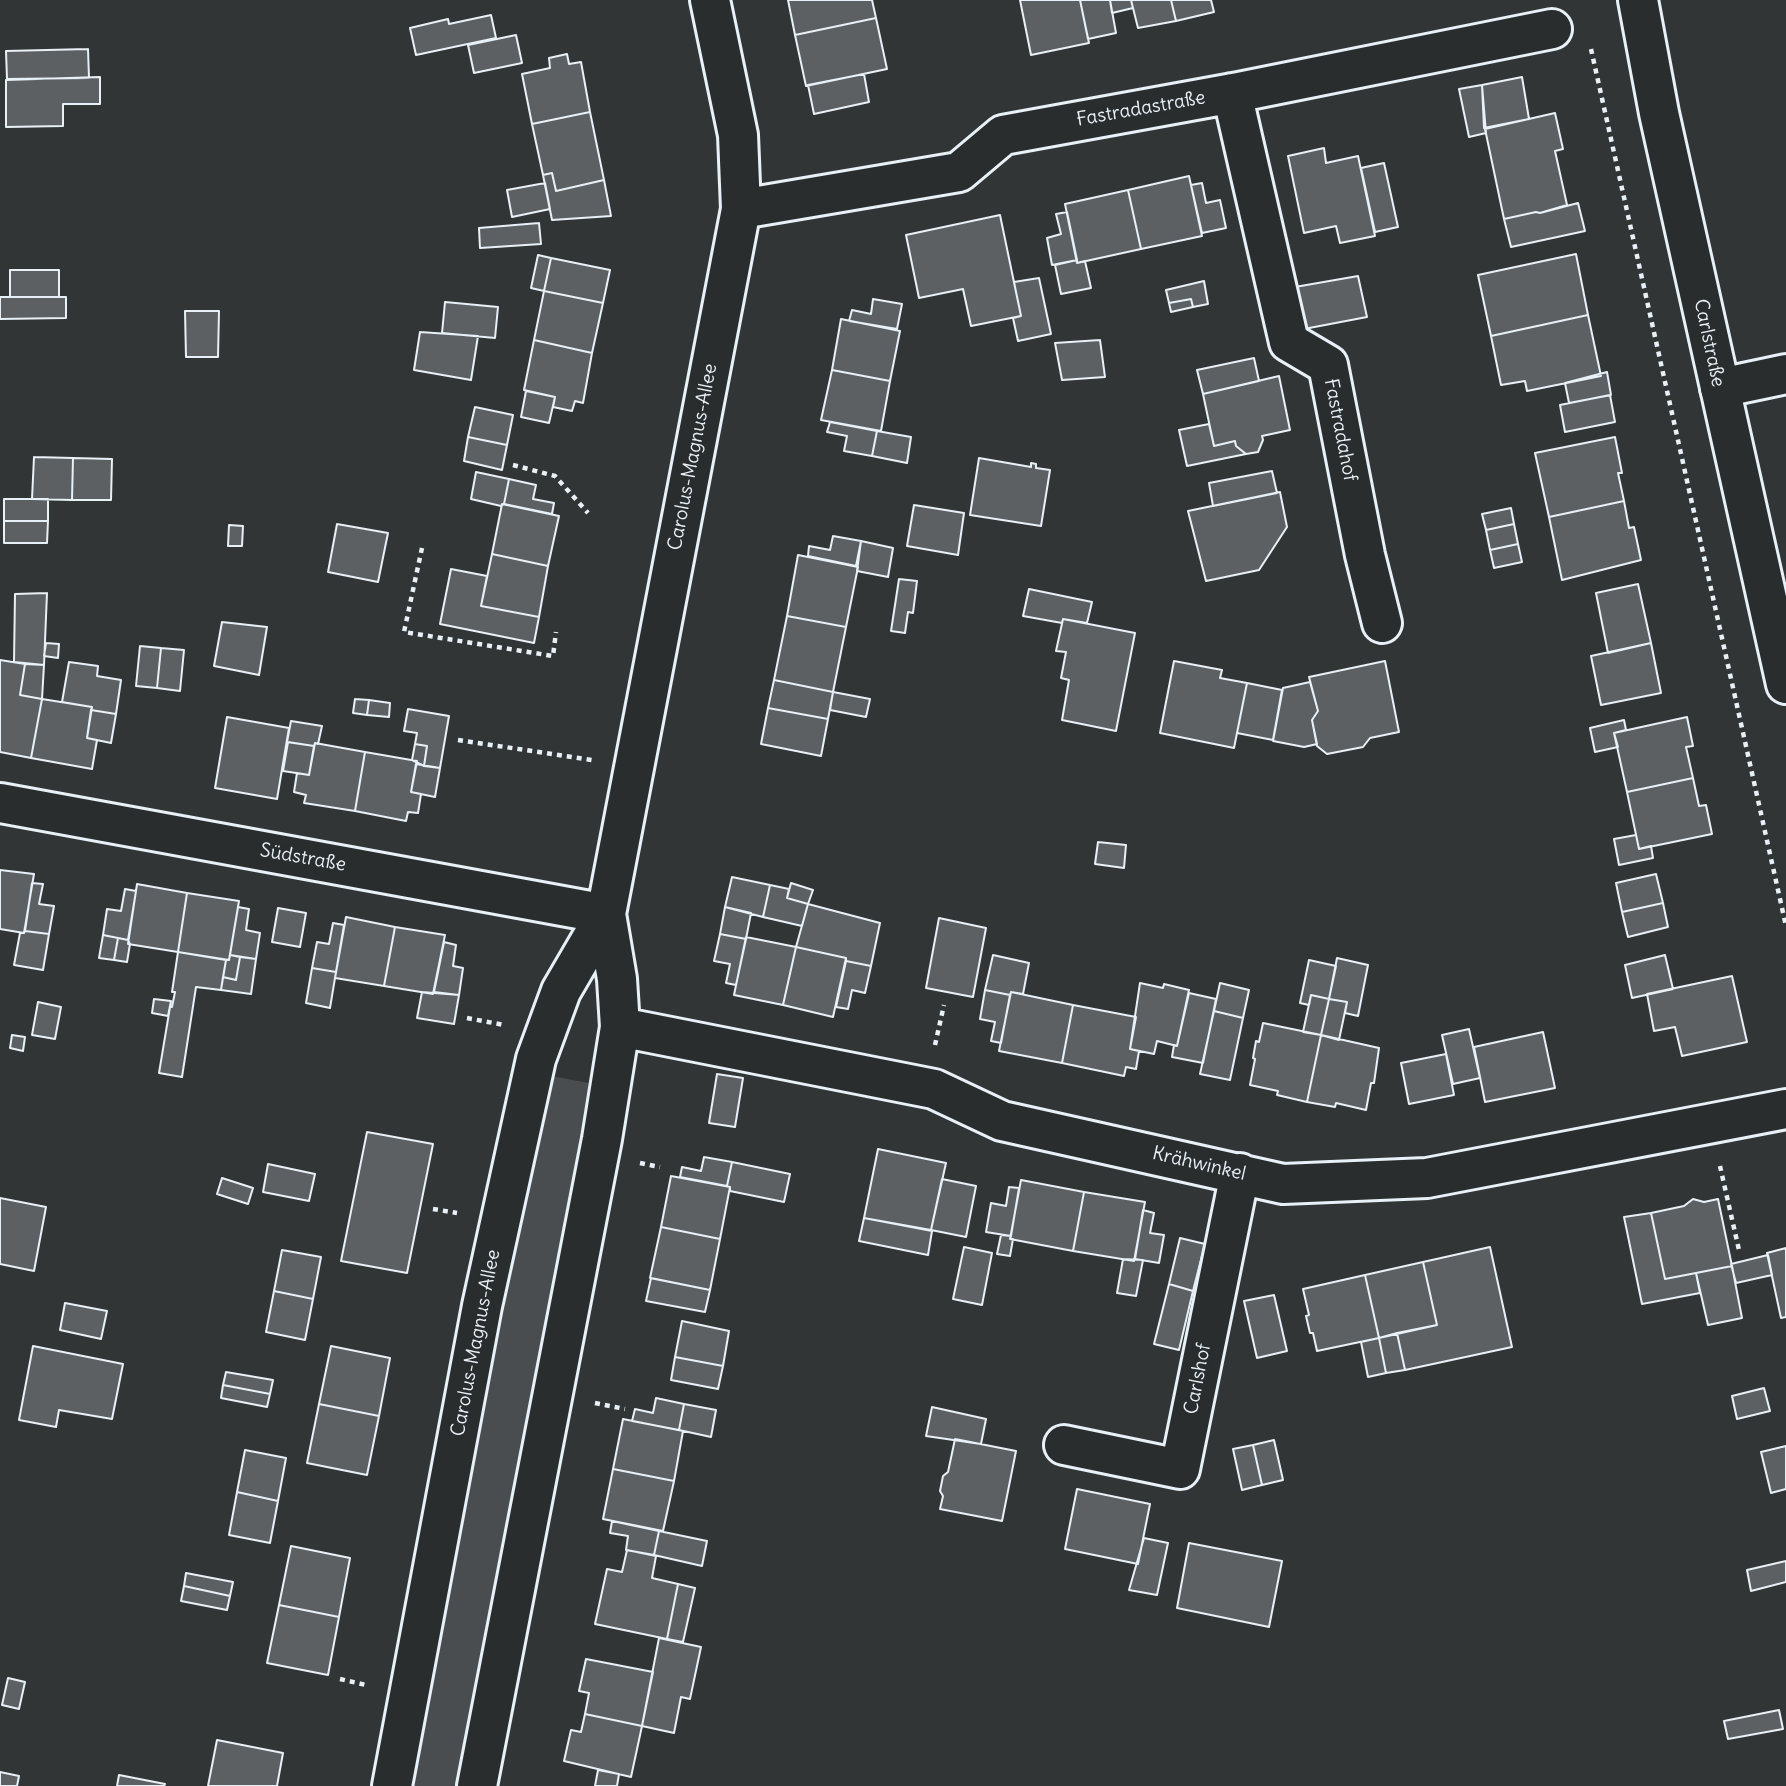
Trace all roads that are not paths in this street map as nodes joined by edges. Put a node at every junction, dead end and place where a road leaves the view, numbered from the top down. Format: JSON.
{"nodes":[{"id":1,"x":710,"y":0,"type":"edge"},
{"id":2,"x":1638,"y":0,"type":"edge"},
{"id":3,"x":1570,"y":33,"type":"road end"},
{"id":4,"x":1232,"y":93,"type":"junction"},
{"id":5,"x":741,"y":209,"type":"junction"},
{"id":6,"x":1786,"y":374,"type":"edge"},
{"id":7,"x":1720,"y":388,"type":"junction"},
{"id":8,"x":1382,"y":623,"type":"dead end"},
{"id":9,"x":1786,"y":684,"type":"edge"},
{"id":10,"x":0,"y":803,"type":"edge"},
{"id":11,"x":606,"y":914,"type":"junction"},
{"id":12,"x":620,"y":1027,"type":"junction"},
{"id":13,"x":1786,"y":1110,"type":"edge"},
{"id":14,"x":1240,"y":1173,"type":"junction"},
{"id":15,"x":1064,"y":1445,"type":"dead end"},
{"id":16,"x":392,"y":1786,"type":"edge"},
{"id":17,"x":477,"y":1786,"type":"edge"}],
"edges":[{"from":1,"to":5,"type":"street","name":"Carolus-Magnus-Allee"},
{"from":2,"to":7,"type":"street","name":"Carlstraße"},
{"from":3,"to":4,"type":"street","name":"Fastradastraße"},
{"from":4,"to":5,"type":"street","name":"Fastradastraße"},
{"from":4,"to":8,"type":"street","name":"Fastradahof"},
{"from":5,"to":11,"type":"street","name":"Carolus-Magnus-Allee"},
{"from":6,"to":7,"type":"street"},
{"from":7,"to":9,"type":"street","name":"Carlstraße"},
{"from":10,"to":11,"type":"street","name":"Südstraße"},
{"from":11,"to":12,"type":"street","name":"Carolus-Magnus-Allee"},
{"from":11,"to":16,"type":"street","name":"Carolus-Magnus-Allee"},
{"from":12,"to":14,"type":"street","name":"Krähwinkel"},
{"from":12,"to":17,"type":"street","name":"Carolus-Magnus-Allee"},
{"from":13,"to":14,"type":"street","name":"Krähwinkel"},
{"from":14,"to":15,"type":"street","name":"Carlshof"}]}
